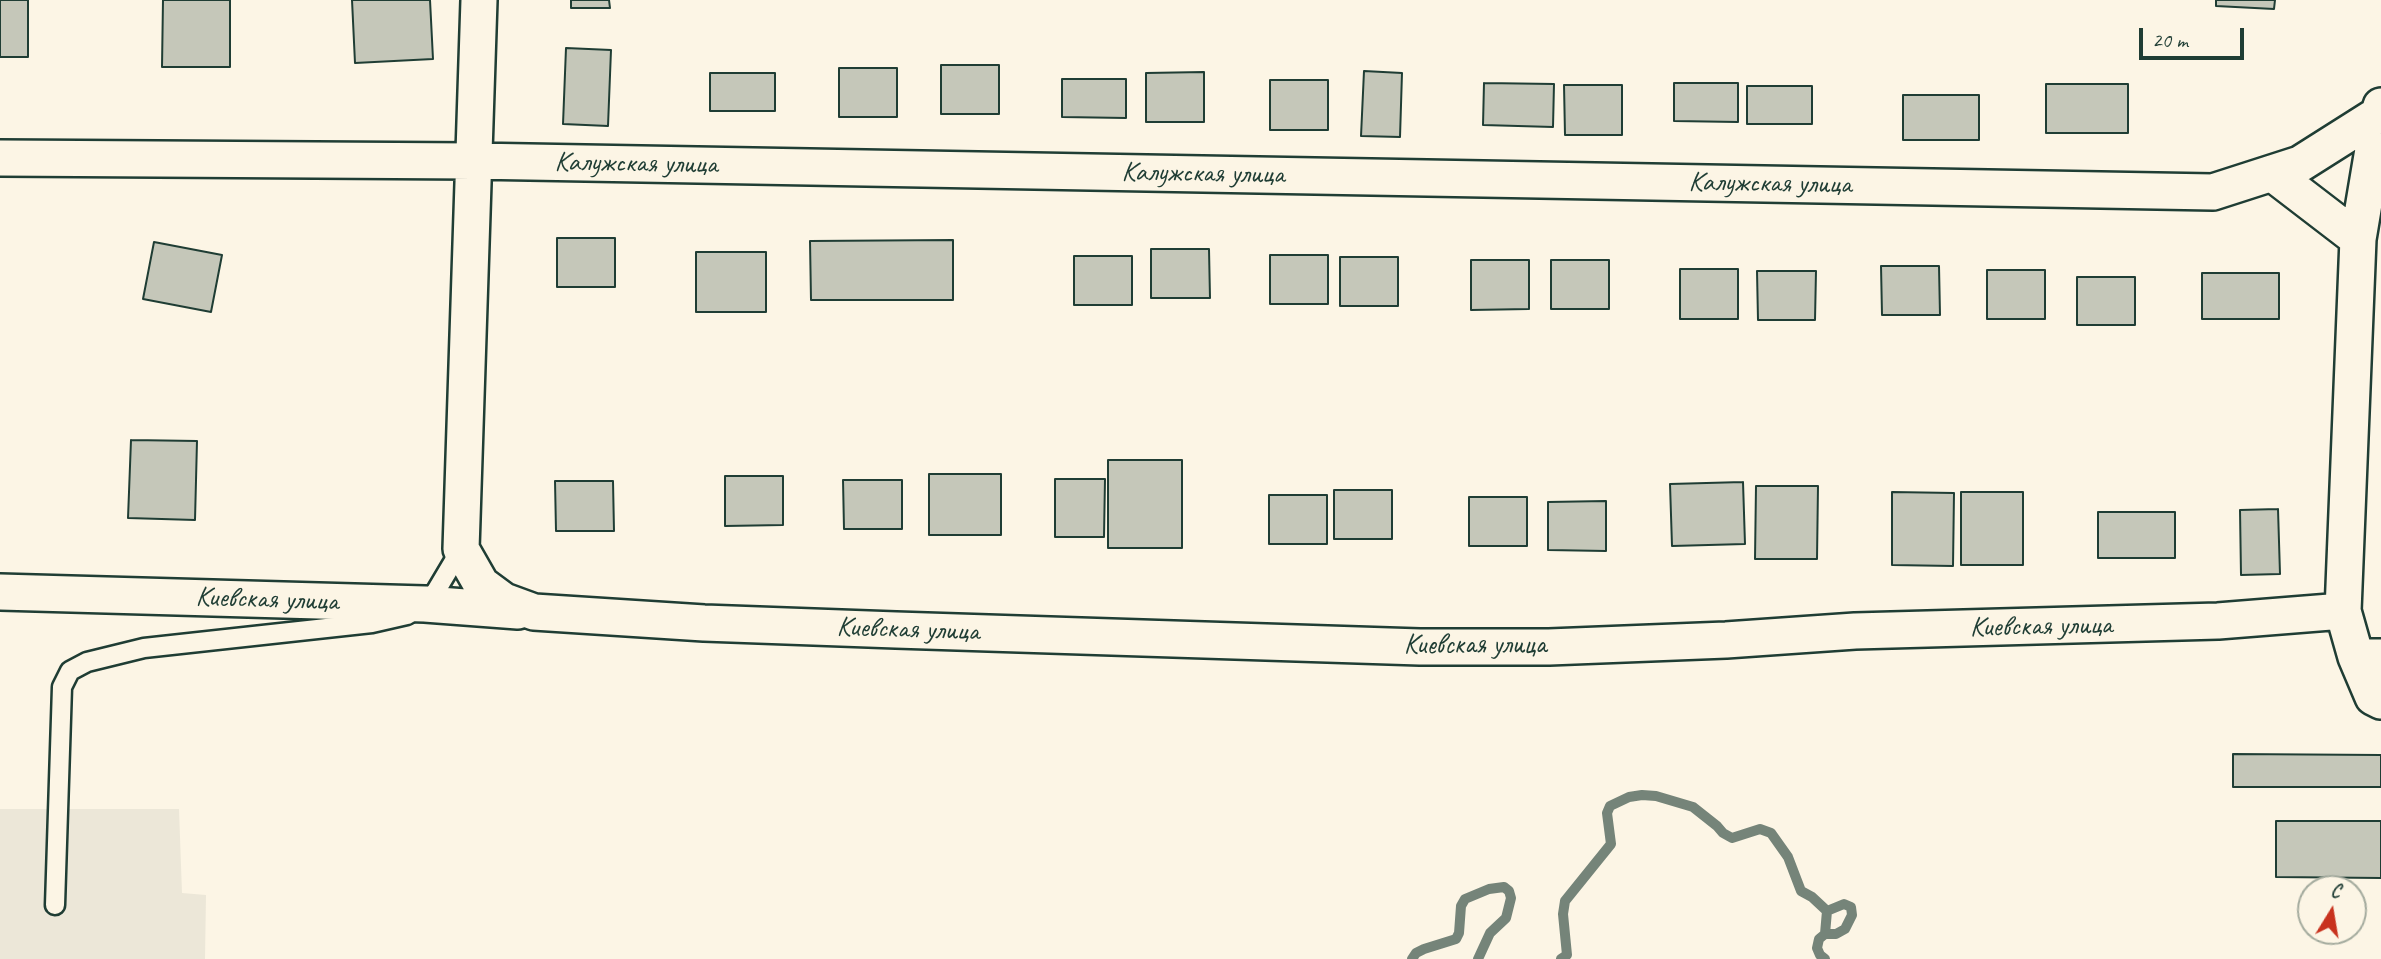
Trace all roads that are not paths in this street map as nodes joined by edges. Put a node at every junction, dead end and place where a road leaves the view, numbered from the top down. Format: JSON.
{"nodes":[{"id":1,"x":479,"y":0,"type":"edge"},
{"id":2,"x":2380,"y":110,"type":"edge"},
{"id":3,"x":0,"y":158,"type":"edge"},
{"id":4,"x":473,"y":161,"type":"junction"},
{"id":5,"x":2273,"y":173,"type":"junction"},
{"id":6,"x":2358,"y":239,"type":"junction"},
{"id":7,"x":461,"y":549,"type":"junction"},
{"id":8,"x":0,"y":592,"type":"edge"},
{"id":9,"x":425,"y":604,"type":"junction"},
{"id":10,"x":2343,"y":611,"type":"junction"},
{"id":11,"x":534,"y":612,"type":"junction"},
{"id":12,"x":2368,"y":657,"type":"edge"},
{"id":13,"x":2381,"y":701,"type":"edge"},
{"id":14,"x":55,"y":905,"type":"dead end"}],
"edges":[{"from":1,"to":4,"type":"street"},
{"from":2,"to":5,"type":"street","name":"Калужская улица"},
{"from":2,"to":6,"type":"street"},
{"from":3,"to":4,"type":"street","name":"Калужская улица"},
{"from":4,"to":5,"type":"street","name":"Калужская улица"},
{"from":4,"to":7,"type":"street"},
{"from":5,"to":6,"type":"street"},
{"from":6,"to":10,"type":"street"},
{"from":7,"to":9,"type":"lane"},
{"from":7,"to":11,"type":"street","name":"Киевская улица"},
{"from":8,"to":9,"type":"street","name":"Киевская улица"},
{"from":9,"to":11,"type":"street","name":"Киевская улица"},
{"from":9,"to":14,"type":"lane"},
{"from":10,"to":11,"type":"street","name":"Киевская улица"},
{"from":10,"to":12,"type":"street"},
{"from":12,"to":13,"type":"street"}]}
